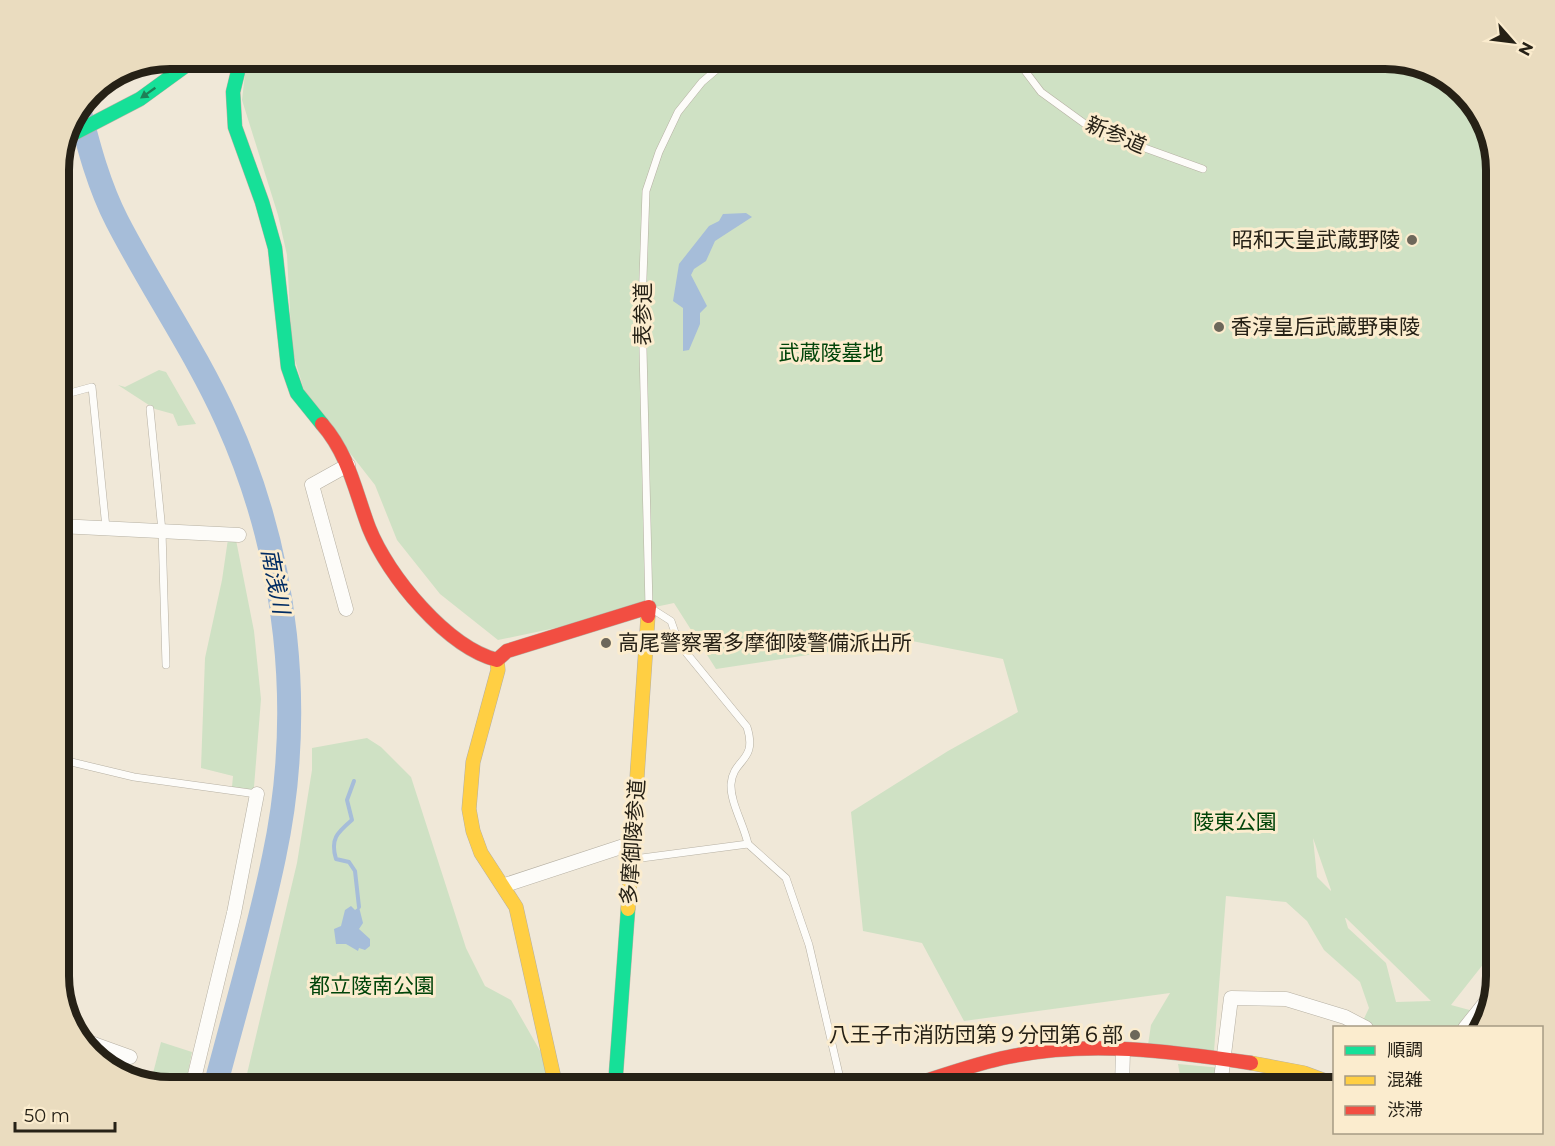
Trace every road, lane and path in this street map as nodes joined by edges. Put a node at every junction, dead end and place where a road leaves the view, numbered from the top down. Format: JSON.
{"nodes":[{"id":1,"x":180,"y":69,"type":"edge"},
{"id":2,"x":237,"y":69,"type":"edge"},
{"id":3,"x":717,"y":69,"type":"edge"},
{"id":4,"x":1024,"y":69,"type":"edge"},
{"id":5,"x":155,"y":71,"type":"edge"},
{"id":6,"x":150,"y":74,"type":"dead end"},
{"id":7,"x":123,"y":92,"type":"dead end"},
{"id":8,"x":90,"y":109,"type":"edge"},
{"id":9,"x":77,"y":132,"type":"edge"},
{"id":10,"x":1203,"y":169,"type":"dead end"},
{"id":11,"x":69,"y":393,"type":"edge"},
{"id":12,"x":150,"y":409,"type":"dead end"},
{"id":13,"x":348,"y":465,"type":"junction"},
{"id":14,"x":69,"y":526,"type":"edge"},
{"id":15,"x":106,"y":528,"type":"junction"},
{"id":16,"x":162,"y":531,"type":"junction"},
{"id":17,"x":240,"y":535,"type":"dead end"},
{"id":18,"x":649,"y":602,"type":"junction"},
{"id":19,"x":346,"y":609,"type":"dead end"},
{"id":20,"x":497,"y":660,"type":"junction"},
{"id":21,"x":166,"y":666,"type":"dead end"},
{"id":22,"x":69,"y":761,"type":"edge"},
{"id":23,"x":257,"y":794,"type":"joint"},
{"id":24,"x":633,"y":843,"type":"junction"},
{"id":25,"x":748,"y":844,"type":"junction"},
{"id":26,"x":632,"y":859,"type":"junction"},
{"id":27,"x":505,"y":885,"type":"junction"},
{"id":28,"x":1478,"y":1015,"type":"edge"},
{"id":29,"x":1362,"y":1026,"type":"edge"},
{"id":30,"x":1467,"y":1026,"type":"edge"},
{"id":31,"x":96,"y":1045,"type":"edge"},
{"id":32,"x":1123,"y":1050,"type":"junction"},
{"id":33,"x":130,"y":1057,"type":"dead end"},
{"id":34,"x":1223,"y":1059,"type":"junction"},
{"id":35,"x":195,"y":1077,"type":"edge"},
{"id":36,"x":554,"y":1077,"type":"edge"},
{"id":37,"x":616,"y":1077,"type":"edge"},
{"id":38,"x":839,"y":1077,"type":"edge"},
{"id":39,"x":936,"y":1077,"type":"edge"},
{"id":40,"x":1122,"y":1077,"type":"edge"},
{"id":41,"x":1221,"y":1077,"type":"edge"},
{"id":42,"x":1312,"y":1077,"type":"edge"}],
"edges":[{"from":1,"to":9,"type":"street","one_way":true},
{"from":2,"to":13,"type":"street"},
{"from":3,"to":18,"type":"lane","name":"表参道"},
{"from":4,"to":10,"type":"lane","name":"新参道"},
{"from":5,"to":6,"type":"street"},
{"from":7,"to":8,"type":"street"},
{"from":11,"to":15,"type":"lane"},
{"from":12,"to":16,"type":"lane"},
{"from":13,"to":19,"type":"street"},
{"from":13,"to":20,"type":"street"},
{"from":14,"to":15,"type":"street"},
{"from":15,"to":16,"type":"street"},
{"from":16,"to":17,"type":"street"},
{"from":16,"to":21,"type":"lane"},
{"from":18,"to":20,"type":"street"},
{"from":18,"to":24,"type":"street","name":"多摩御陵参道"},
{"from":18,"to":25,"type":"lane"},
{"from":20,"to":27,"type":"street"},
{"from":22,"to":23,"type":"lane"},
{"from":23,"to":35,"type":"street"},
{"from":24,"to":26,"type":"street","name":"多摩御陵参道"},
{"from":24,"to":27,"type":"street"},
{"from":25,"to":26,"type":"lane"},
{"from":25,"to":38,"type":"lane"},
{"from":26,"to":37,"type":"street","name":"多摩御陵参道"},
{"from":27,"to":36,"type":"street"},
{"from":28,"to":30,"type":"street"},
{"from":29,"to":34,"type":"street"},
{"from":31,"to":33,"type":"street"},
{"from":32,"to":34,"type":"street"},
{"from":32,"to":39,"type":"street"},
{"from":32,"to":40,"type":"street"},
{"from":34,"to":41,"type":"street"},
{"from":34,"to":42,"type":"street"}]}
